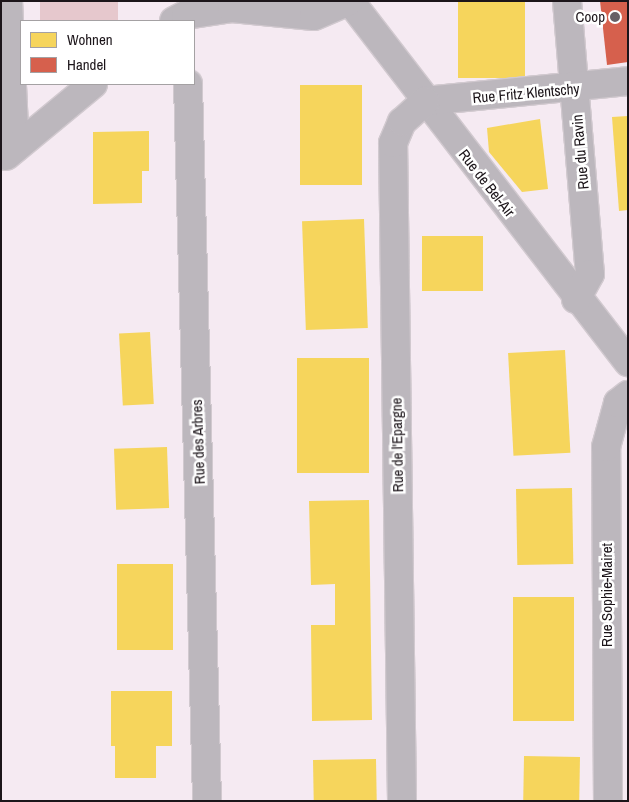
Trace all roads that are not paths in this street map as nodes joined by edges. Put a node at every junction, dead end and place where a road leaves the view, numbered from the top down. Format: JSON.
{"nodes":[{"id":1,"x":8,"y":1,"type":"edge"},
{"id":2,"x":349,"y":1,"type":"edge"},
{"id":3,"x":567,"y":1,"type":"edge"},
{"id":4,"x":182,"y":19,"type":"edge"},
{"id":5,"x":4,"y":34,"type":"edge"},
{"id":6,"x":628,"y":81,"type":"edge"},
{"id":7,"x":92,"y":85,"type":"edge"},
{"id":8,"x":188,"y":85,"type":"edge"},
{"id":9,"x":575,"y":89,"type":"junction"},
{"id":10,"x":425,"y":102,"type":"junction"},
{"id":11,"x":8,"y":154,"type":"edge"},
{"id":12,"x":576,"y":299,"type":"junction"},
{"id":13,"x":628,"y":362,"type":"edge"},
{"id":14,"x":628,"y":395,"type":"edge"},
{"id":15,"x":207,"y":801,"type":"edge"},
{"id":16,"x":402,"y":801,"type":"edge"},
{"id":17,"x":608,"y":801,"type":"edge"}],
"edges":[{"from":1,"to":5,"type":"street"},
{"from":2,"to":4,"type":"street"},
{"from":2,"to":10,"type":"street","name":"Rue de Bel-Air"},
{"from":3,"to":9,"type":"street","name":"Rue du Ravin"},
{"from":5,"to":11,"type":"street"},
{"from":6,"to":9,"type":"street","name":"Rue Fritz Klentschy"},
{"from":7,"to":11,"type":"street"},
{"from":8,"to":15,"type":"street","name":"Rue des Arbres"},
{"from":9,"to":10,"type":"street","name":"Rue Fritz Klentschy"},
{"from":9,"to":12,"type":"street","name":"Rue du Ravin"},
{"from":10,"to":12,"type":"street","name":"Rue de Bel-Air"},
{"from":10,"to":16,"type":"street","name":"Rue de l'Epargne"},
{"from":12,"to":13,"type":"street","name":"Rue de Bel-Air"},
{"from":14,"to":17,"type":"street","name":"Rue Sophie-Mairet"}]}
